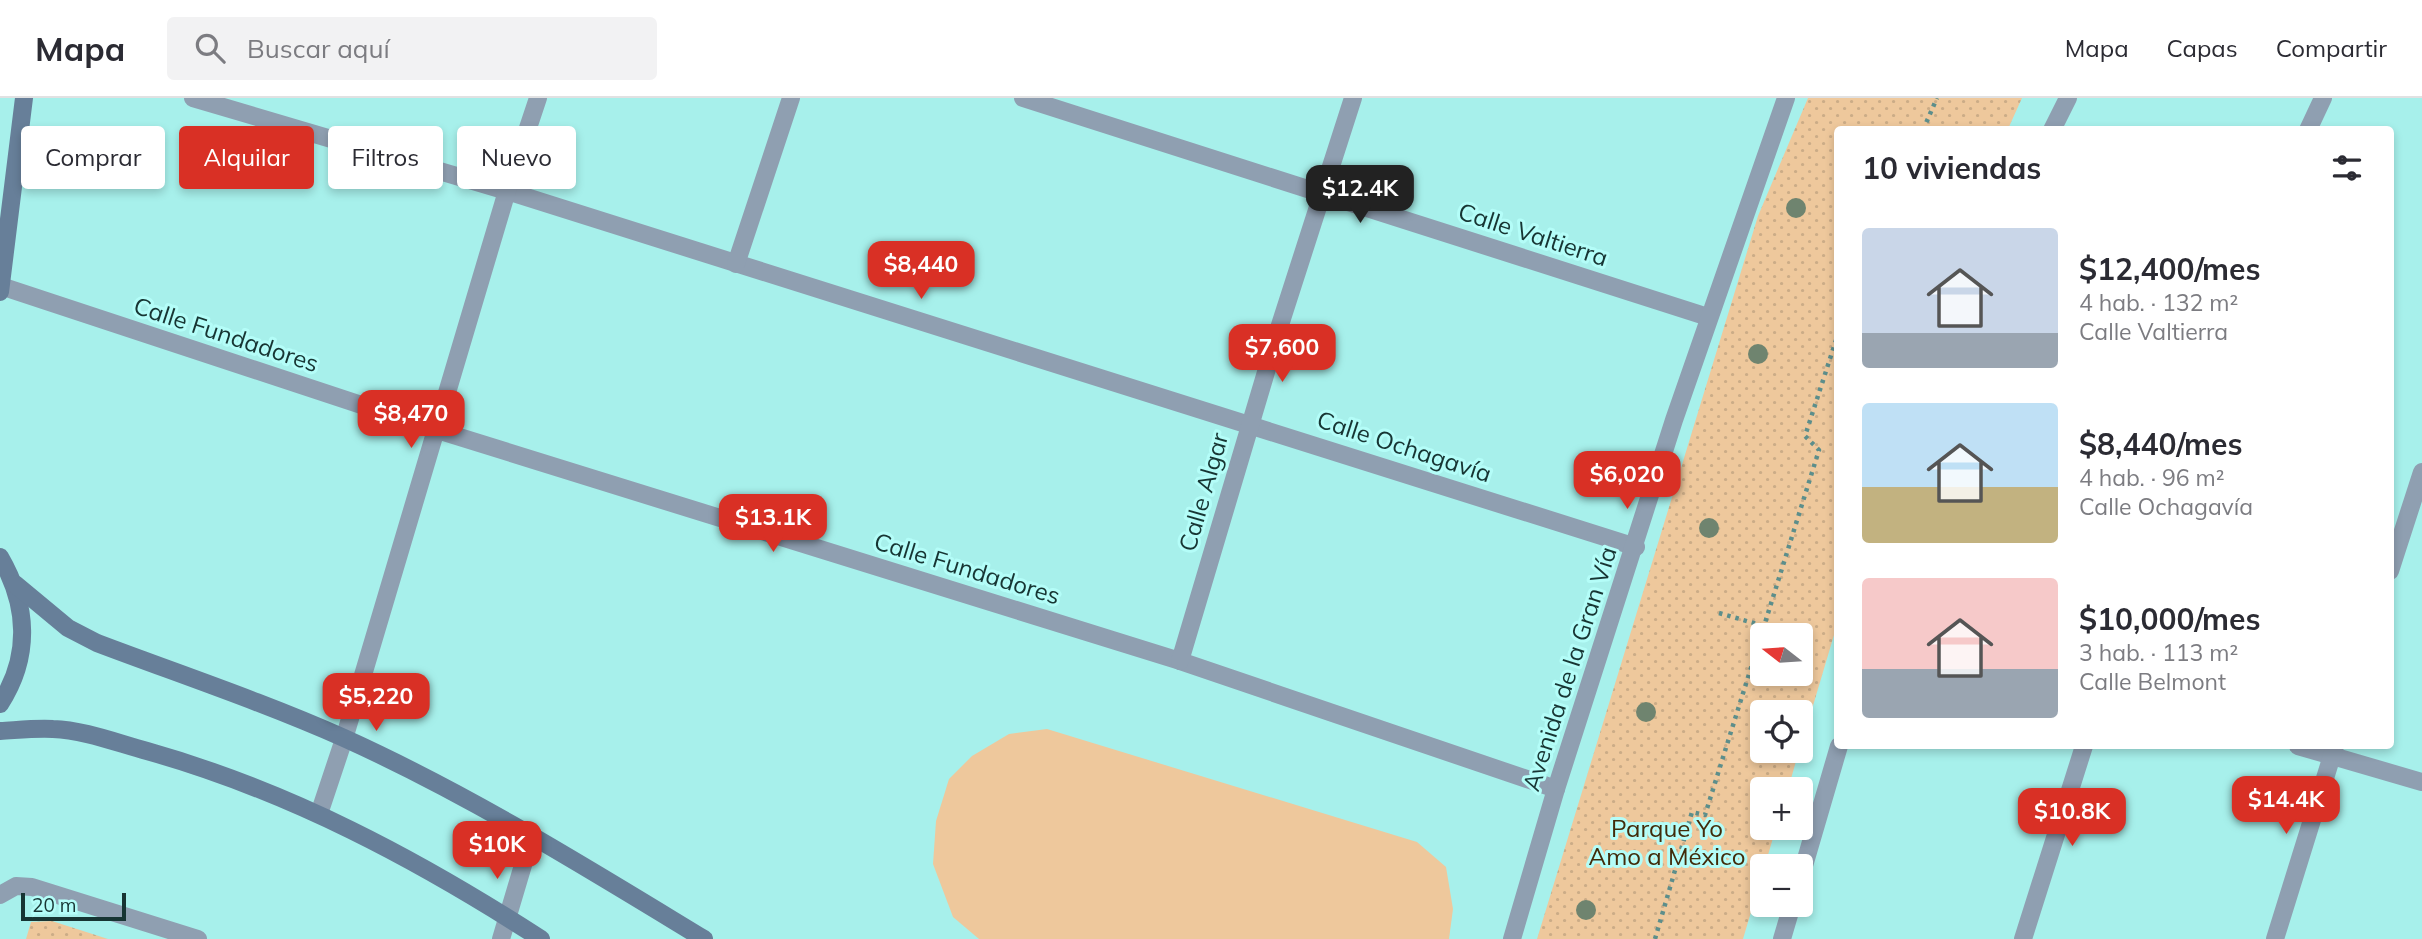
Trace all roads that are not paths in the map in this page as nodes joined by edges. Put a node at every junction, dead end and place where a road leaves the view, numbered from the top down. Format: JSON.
{"nodes":[{"id":1,"x":24,"y":98,"type":"edge"},
{"id":2,"x":193,"y":98,"type":"edge"},
{"id":3,"x":538,"y":98,"type":"edge"},
{"id":4,"x":792,"y":98,"type":"edge"},
{"id":5,"x":1023,"y":98,"type":"edge"},
{"id":6,"x":1353,"y":98,"type":"edge"},
{"id":7,"x":1786,"y":98,"type":"edge"},
{"id":8,"x":2068,"y":98,"type":"edge"},
{"id":9,"x":2323,"y":98,"type":"edge"},
{"id":10,"x":2054,"y":126,"type":"edge"},
{"id":11,"x":2310,"y":126,"type":"edge"},
{"id":12,"x":507,"y":191,"type":"junction"},
{"id":13,"x":1322,"y":192,"type":"junction"},
{"id":14,"x":736,"y":264,"type":"junction"},
{"id":15,"x":1,"y":286,"type":"edge"},
{"id":16,"x":0,"y":292,"type":"edge"},
{"id":17,"x":1708,"y":317,"type":"junction"},
{"id":18,"x":1250,"y":423,"type":"junction"},
{"id":19,"x":437,"y":430,"type":"junction"},
{"id":20,"x":2422,"y":472,"type":"edge"},
{"id":21,"x":1636,"y":547,"type":"junction"},
{"id":22,"x":0,"y":557,"type":"edge"},
{"id":23,"x":2394,"y":558,"type":"edge"},
{"id":24,"x":15,"y":583,"type":"junction"},
{"id":25,"x":1180,"y":661,"type":"junction"},
{"id":26,"x":0,"y":704,"type":"edge"},
{"id":27,"x":0,"y":731,"type":"edge"},
{"id":28,"x":344,"y":739,"type":"junction"},
{"id":29,"x":1838,"y":749,"type":"edge"},
{"id":30,"x":2083,"y":749,"type":"edge"},
{"id":31,"x":2333,"y":751,"type":"edge"},
{"id":32,"x":2422,"y":782,"type":"edge"},
{"id":33,"x":1556,"y":789,"type":"junction"},
{"id":34,"x":318,"y":814,"type":"junction"},
{"id":35,"x":532,"y":835,"type":"junction"},
{"id":36,"x":1807,"y":854,"type":"edge"},
{"id":37,"x":0,"y":895,"type":"edge"},
{"id":38,"x":506,"y":917,"type":"junction"},
{"id":39,"x":1788,"y":917,"type":"edge"},
{"id":40,"x":198,"y":939,"type":"edge"},
{"id":41,"x":501,"y":939,"type":"edge"},
{"id":42,"x":541,"y":939,"type":"edge"},
{"id":43,"x":704,"y":939,"type":"edge"},
{"id":44,"x":1512,"y":939,"type":"edge"},
{"id":45,"x":1782,"y":939,"type":"edge"},
{"id":46,"x":2023,"y":939,"type":"edge"},
{"id":47,"x":2275,"y":939,"type":"edge"}],
"edges":[{"from":1,"to":15,"type":"street"},
{"from":2,"to":12,"type":"street","name":"Calle Ochagavía"},
{"from":3,"to":12,"type":"street"},
{"from":4,"to":14,"type":"street"},
{"from":5,"to":13,"type":"street","name":"Calle Valtierra"},
{"from":6,"to":13,"type":"street","name":"Calle Algar"},
{"from":7,"to":17,"type":"street","name":"Avenida de la Gran Vía"},
{"from":8,"to":10,"type":"street"},
{"from":9,"to":11,"type":"street"},
{"from":12,"to":14,"type":"street","name":"Calle Ochagavía"},
{"from":12,"to":19,"type":"street"},
{"from":13,"to":17,"type":"street","name":"Calle Valtierra"},
{"from":13,"to":18,"type":"street","name":"Calle Algar"},
{"from":14,"to":18,"type":"street","name":"Calle Ochagavía"},
{"from":15,"to":16,"type":"street"},
{"from":15,"to":19,"type":"street","name":"Calle Fundadores"},
{"from":17,"to":21,"type":"street","name":"Avenida de la Gran Vía"},
{"from":18,"to":21,"type":"street","name":"Calle Ochagavía"},
{"from":18,"to":25,"type":"street","name":"Calle Algar"},
{"from":19,"to":25,"type":"street","name":"Calle Fundadores"},
{"from":19,"to":28,"type":"street"},
{"from":20,"to":23,"type":"street"},
{"from":21,"to":33,"type":"street","name":"Avenida de la Gran Vía"},
{"from":22,"to":24,"type":"street"},
{"from":24,"to":26,"type":"street"},
{"from":24,"to":28,"type":"street"},
{"from":25,"to":33,"type":"street","name":"Calle Fundadores"},
{"from":27,"to":34,"type":"street"},
{"from":28,"to":34,"type":"street"},
{"from":28,"to":35,"type":"street"},
{"from":29,"to":36,"type":"street"},
{"from":30,"to":46,"type":"street"},
{"from":31,"to":32,"type":"street"},
{"from":31,"to":47,"type":"street"},
{"from":33,"to":44,"type":"street","name":"Avenida de la Gran Vía"},
{"from":34,"to":38,"type":"street"},
{"from":35,"to":38,"type":"street"},
{"from":35,"to":43,"type":"street"},
{"from":37,"to":40,"type":"street"},
{"from":38,"to":41,"type":"street"},
{"from":38,"to":42,"type":"street"},
{"from":39,"to":45,"type":"street"}]}
